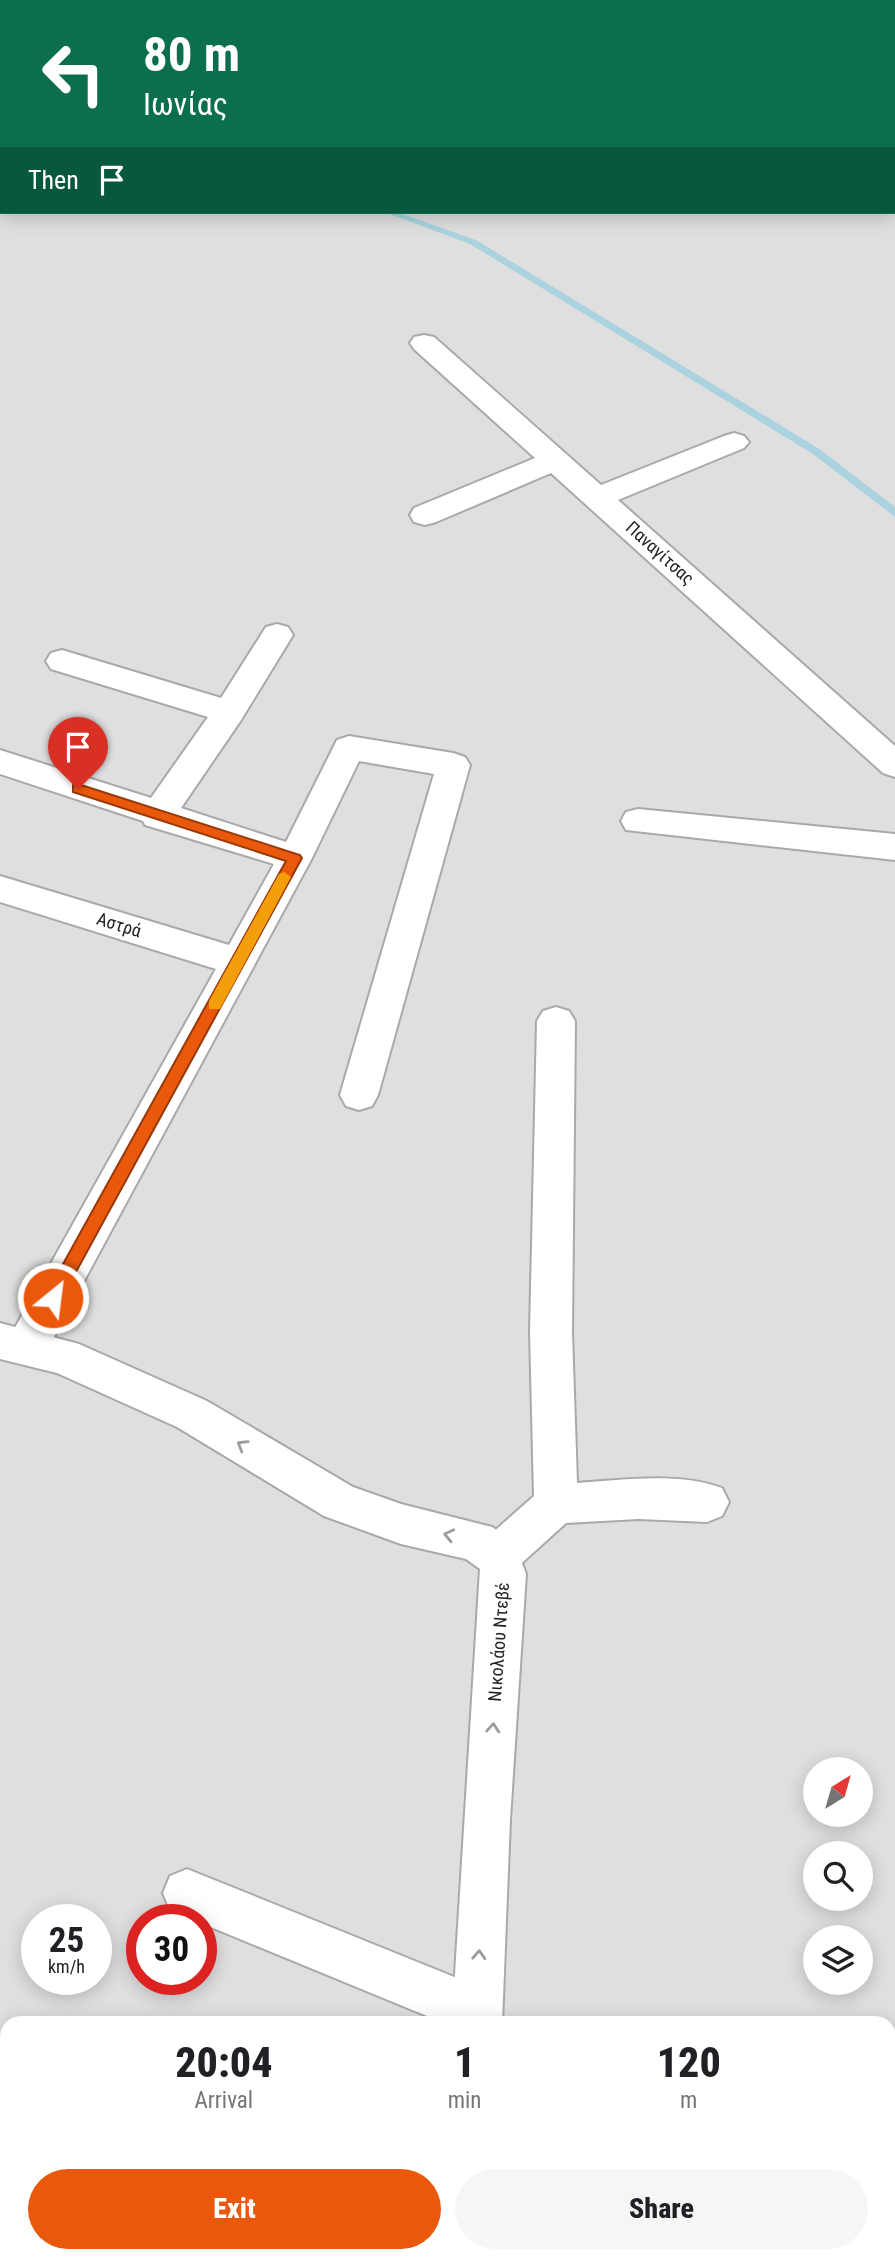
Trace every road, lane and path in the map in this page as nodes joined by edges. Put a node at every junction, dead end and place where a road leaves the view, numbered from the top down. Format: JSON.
{"nodes":[{"id":1,"x":424,"y":343,"type":"dead end"},
{"id":2,"x":734,"y":442,"type":"dead end"},
{"id":3,"x":556,"y":460,"type":"junction"},
{"id":4,"x":598,"y":497,"type":"junction"},
{"id":5,"x":425,"y":515,"type":"dead end"},
{"id":6,"x":277,"y":635,"type":"dead end"},
{"id":7,"x":62,"y":661,"type":"dead end"},
{"id":8,"x":229,"y":712,"type":"junction"},
{"id":9,"x":0,"y":762,"type":"edge"},
{"id":10,"x":895,"y":765,"type":"edge"},
{"id":11,"x":157,"y":816,"type":"junction"},
{"id":12,"x":638,"y":821,"type":"dead end"},
{"id":13,"x":895,"y":847,"type":"edge"},
{"id":14,"x":295,"y":858,"type":"junction"},
{"id":15,"x":0,"y":889,"type":"edge"},
{"id":16,"x":238,"y":962,"type":"junction"},
{"id":17,"x":556,"y":1021,"type":"dead end"},
{"id":18,"x":359,"y":1094,"type":"dead end"},
{"id":19,"x":13,"y":1344,"type":"edge"},
{"id":20,"x":707,"y":1502,"type":"dead end"},
{"id":21,"x":556,"y":1504,"type":"junction"},
{"id":22,"x":498,"y":1556,"type":"junction"},
{"id":23,"x":187,"y":1893,"type":"dead end"},
{"id":24,"x":475,"y":2016,"type":"edge"},
{"id":25,"x":477,"y":2016,"type":"edge"}],
"edges":[{"from":1,"to":3,"type":"street","name":"Παναγίτσας"},
{"from":2,"to":4,"type":"street"},
{"from":3,"to":4,"type":"street","name":"Παναγίτσας"},
{"from":3,"to":5,"type":"street"},
{"from":4,"to":10,"type":"street","name":"Παναγίτσας"},
{"from":6,"to":8,"type":"street"},
{"from":7,"to":8,"type":"street"},
{"from":8,"to":11,"type":"street"},
{"from":9,"to":11,"type":"street"},
{"from":11,"to":14,"type":"street"},
{"from":12,"to":13,"type":"street"},
{"from":14,"to":16,"type":"street"},
{"from":14,"to":18,"type":"street"},
{"from":15,"to":16,"type":"street","name":"Αστρά"},
{"from":16,"to":19,"type":"street"},
{"from":17,"to":21,"type":"street"},
{"from":22,"to":19,"type":"street","name":"Νικολάου Ντεβέ","one_way":true},
{"from":20,"to":21,"type":"street"},
{"from":21,"to":22,"type":"street"},
{"from":25,"to":22,"type":"street","name":"Νικολάου Ντεβέ","one_way":true},
{"from":23,"to":24,"type":"street"}]}
